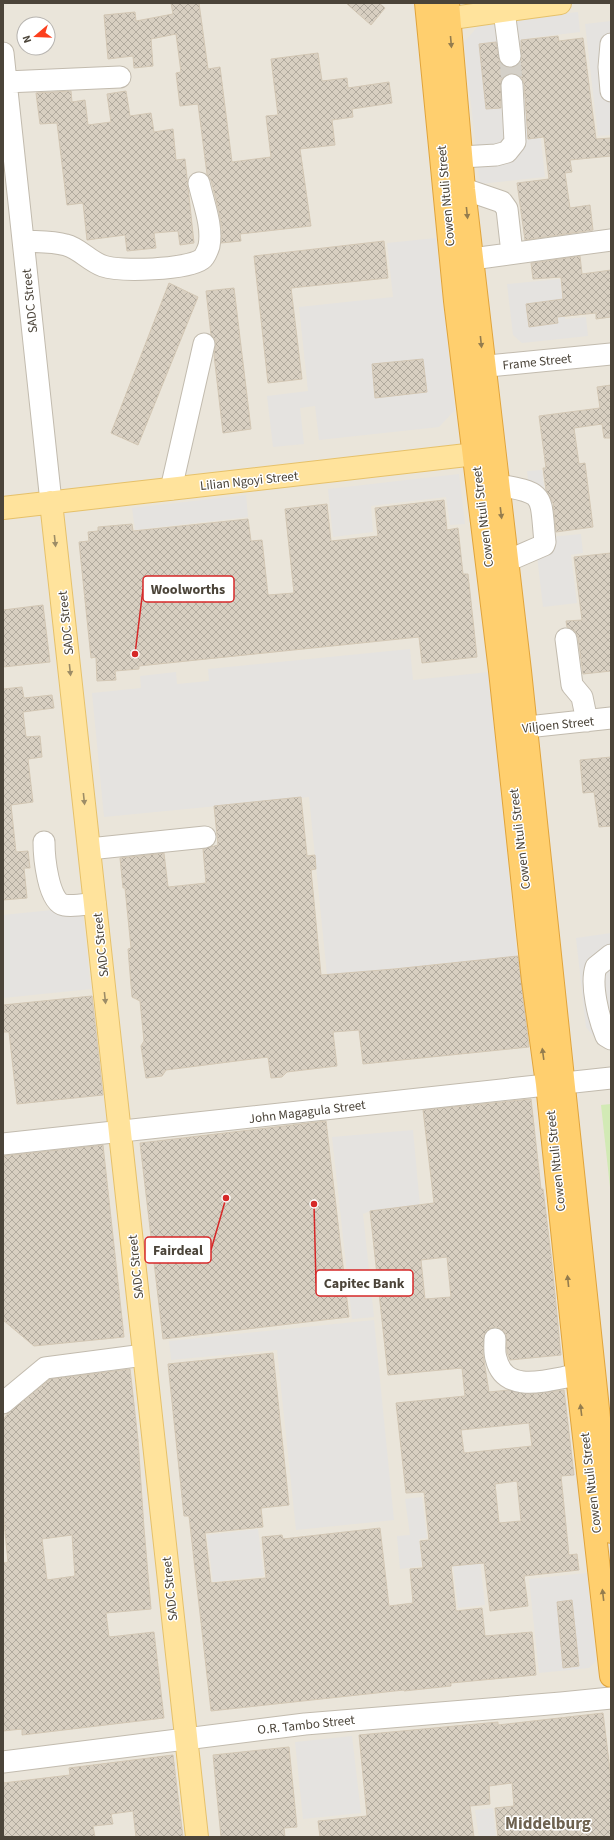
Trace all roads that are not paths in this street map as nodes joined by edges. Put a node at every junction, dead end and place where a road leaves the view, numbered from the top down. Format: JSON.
{"nodes":[{"id":1,"x":560,"y":3,"type":"edge"},
{"id":2,"x":448,"y":11,"type":"edge"},
{"id":3,"x":504,"y":11,"type":"junction"},
{"id":4,"x":427,"y":12,"type":"edge"},
{"id":5,"x":611,"y":44,"type":"edge"},
{"id":6,"x":3,"y":53,"type":"edge"},
{"id":7,"x":510,"y":56,"type":"tunnel mouth"},
{"id":8,"x":120,"y":77,"type":"dead end"},
{"id":9,"x":6,"y":82,"type":"junction"},
{"id":10,"x":512,"y":85,"type":"tunnel mouth"},
{"id":11,"x":611,"y":91,"type":"edge"},
{"id":12,"x":6,"y":107,"type":"edge"},
{"id":13,"x":451,"y":157,"type":"junction"},
{"id":14,"x":199,"y":183,"type":"dead end"},
{"id":15,"x":464,"y":189,"type":"junction"},
{"id":16,"x":611,"y":240,"type":"edge"},
{"id":17,"x":23,"y":241,"type":"junction"},
{"id":18,"x":512,"y":253,"type":"junction"},
{"id":19,"x":472,"y":259,"type":"junction"},
{"id":20,"x":204,"y":344,"type":"dead end"},
{"id":21,"x":611,"y":354,"type":"edge"},
{"id":22,"x":474,"y":368,"type":"junction"},
{"id":23,"x":484,"y":453,"type":"junction"},
{"id":24,"x":498,"y":485,"type":"junction"},
{"id":25,"x":171,"y":489,"type":"junction"},
{"id":26,"x":51,"y":502,"type":"junction"},
{"id":27,"x":3,"y":508,"type":"edge"},
{"id":28,"x":507,"y":561,"type":"junction"},
{"id":29,"x":566,"y":639,"type":"dead end"},
{"id":30,"x":611,"y":718,"type":"edge"},
{"id":31,"x":587,"y":721,"type":"junction"},
{"id":32,"x":516,"y":728,"type":"junction"},
{"id":33,"x":205,"y":837,"type":"dead end"},
{"id":34,"x":44,"y":842,"type":"dead end"},
{"id":35,"x":89,"y":849,"type":"junction"},
{"id":36,"x":95,"y":904,"type":"junction"},
{"id":37,"x":611,"y":955,"type":"edge"},
{"id":38,"x":611,"y":1039,"type":"edge"},
{"id":39,"x":611,"y":1078,"type":"edge"},
{"id":40,"x":556,"y":1083,"type":"junction"},
{"id":41,"x":119,"y":1133,"type":"junction"},
{"id":42,"x":3,"y":1144,"type":"edge"},
{"id":43,"x":495,"y":1339,"type":"dead end"},
{"id":44,"x":144,"y":1355,"type":"junction"},
{"id":45,"x":577,"y":1375,"type":"junction"},
{"id":46,"x":3,"y":1403,"type":"edge"},
{"id":47,"x":611,"y":1532,"type":"edge"},
{"id":48,"x":611,"y":1676,"type":"edge"},
{"id":49,"x":611,"y":1698,"type":"edge"},
{"id":50,"x":185,"y":1739,"type":"junction"},
{"id":51,"x":3,"y":1762,"type":"edge"},
{"id":52,"x":197,"y":1837,"type":"edge"}],
"edges":[{"from":1,"to":3,"type":"main road"},
{"from":2,"to":3,"type":"main road"},
{"from":2,"to":4,"type":"main road"},
{"from":2,"to":13,"type":"highway","name":"Cowen Ntuli Street","one_way":true},
{"from":3,"to":7,"type":"street"},
{"from":4,"to":13,"type":"highway","name":"Cowen Ntuli Street"},
{"from":5,"to":11,"type":"street"},
{"from":6,"to":9,"type":"street","name":"SADC Street"},
{"from":8,"to":9,"type":"street"},
{"from":9,"to":12,"type":"street","name":"SADC Street"},
{"from":10,"to":13,"type":"street"},
{"from":12,"to":17,"type":"street","name":"SADC Street"},
{"from":13,"to":15,"type":"highway","name":"Cowen Ntuli Street"},
{"from":13,"to":22,"type":"highway","name":"Cowen Ntuli Street"},
{"from":14,"to":17,"type":"street"},
{"from":15,"to":18,"type":"street"},
{"from":15,"to":19,"type":"highway","name":"Cowen Ntuli Street","one_way":true},
{"from":16,"to":18,"type":"street"},
{"from":17,"to":26,"type":"street","name":"SADC Street"},
{"from":18,"to":19,"type":"street"},
{"from":19,"to":22,"type":"highway","name":"Cowen Ntuli Street","one_way":true},
{"from":20,"to":25,"type":"street"},
{"from":21,"to":22,"type":"street","name":"Frame Street"},
{"from":22,"to":23,"type":"highway","name":"Cowen Ntuli Street"},
{"from":23,"to":24,"type":"highway","name":"Cowen Ntuli Street"},
{"from":23,"to":25,"type":"main road","name":"Lilian Ngoyi Street"},
{"from":23,"to":32,"type":"highway","name":"Cowen Ntuli Street"},
{"from":24,"to":28,"type":"highway","name":"Cowen Ntuli Street","one_way":true},
{"from":24,"to":28,"type":"street"},
{"from":25,"to":26,"type":"main road","name":"Lilian Ngoyi Street"},
{"from":26,"to":27,"type":"main road","name":"Lilian Ngoyi Street"},
{"from":26,"to":35,"type":"main road","name":"SADC Street","one_way":true},
{"from":28,"to":32,"type":"highway","name":"Cowen Ntuli Street"},
{"from":29,"to":31,"type":"street"},
{"from":30,"to":31,"type":"street","name":"Viljoen Street"},
{"from":31,"to":32,"type":"street","name":"Viljoen Street"},
{"from":32,"to":40,"type":"highway","name":"Cowen Ntuli Street"},
{"from":33,"to":35,"type":"street"},
{"from":34,"to":36,"type":"street"},
{"from":35,"to":36,"type":"main road","name":"SADC Street"},
{"from":36,"to":41,"type":"main road","name":"SADC Street","one_way":true},
{"from":37,"to":38,"type":"street"},
{"from":39,"to":40,"type":"street","name":"John Magagula Street"},
{"from":40,"to":41,"type":"street","name":"John Magagula Street"},
{"from":45,"to":40,"type":"highway","name":"Cowen Ntuli Street","one_way":true},
{"from":40,"to":47,"type":"highway","name":"Cowen Ntuli Street"},
{"from":41,"to":42,"type":"street","name":"John Magagula Street"},
{"from":41,"to":44,"type":"main road","name":"SADC Street"},
{"from":43,"to":45,"type":"street"},
{"from":44,"to":46,"type":"street"},
{"from":44,"to":50,"type":"main road","name":"SADC Street"},
{"from":48,"to":45,"type":"highway","name":"Cowen Ntuli Street","one_way":true},
{"from":49,"to":50,"type":"street","name":"O.R. Tambo Street"},
{"from":50,"to":51,"type":"street","name":"O.R. Tambo Street"},
{"from":50,"to":52,"type":"main road","name":"SADC Street"}]}
